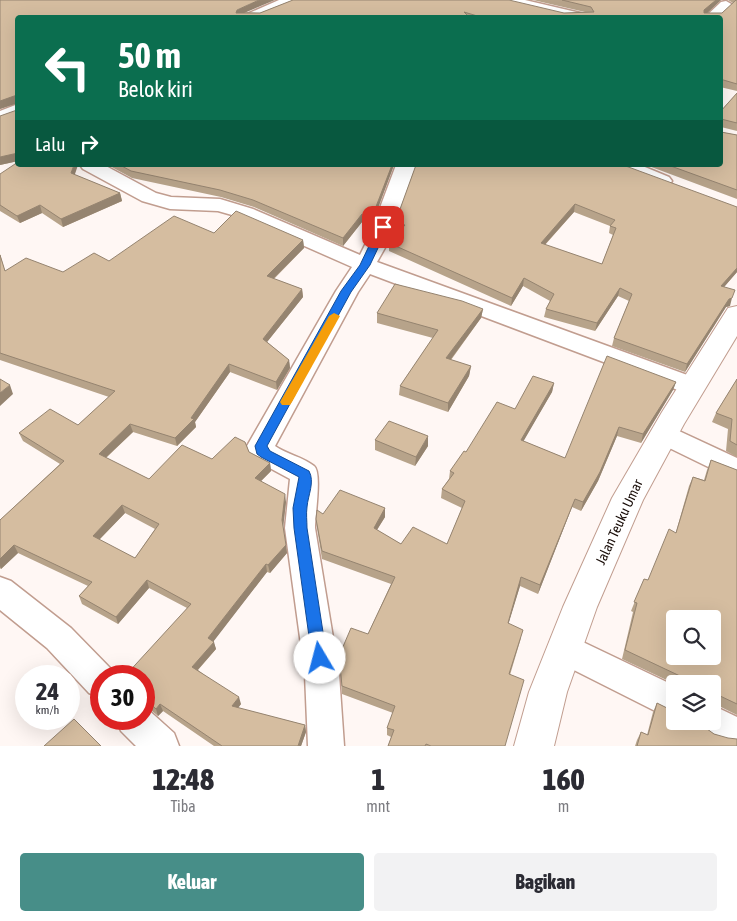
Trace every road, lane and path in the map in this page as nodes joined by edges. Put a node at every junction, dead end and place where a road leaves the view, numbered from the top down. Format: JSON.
{"nodes":[{"id":1,"x":292,"y":0,"type":"edge"},
{"id":2,"x":508,"y":0,"type":"edge"},
{"id":3,"x":570,"y":0,"type":"edge"},
{"id":4,"x":726,"y":5,"type":"dead end"},
{"id":5,"x":551,"y":10,"type":"junction"},
{"id":6,"x":253,"y":15,"type":"edge"},
{"id":7,"x":542,"y":15,"type":"edge"},
{"id":8,"x":572,"y":15,"type":"edge"},
{"id":9,"x":714,"y":15,"type":"edge"},
{"id":10,"x":94,"y":167,"type":"edge"},
{"id":11,"x":405,"y":167,"type":"edge"},
{"id":12,"x":628,"y":167,"type":"edge"},
{"id":13,"x":684,"y":189,"type":"edge"},
{"id":14,"x":365,"y":265,"type":"junction"},
{"id":15,"x":737,"y":314,"type":"edge"},
{"id":16,"x":692,"y":386,"type":"junction"},
{"id":17,"x":664,"y":434,"type":"junction"},
{"id":18,"x":737,"y":470,"type":"edge"},
{"id":19,"x":0,"y":591,"type":"edge"},
{"id":20,"x":564,"y":648,"type":"junction"},
{"id":21,"x":90,"y":670,"type":"edge"},
{"id":22,"x":666,"y":699,"type":"edge"},
{"id":23,"x":721,"y":727,"type":"edge"},
{"id":24,"x":144,"y":730,"type":"edge"},
{"id":25,"x":737,"y":735,"type":"edge"},
{"id":26,"x":161,"y":746,"type":"edge"},
{"id":27,"x":326,"y":746,"type":"edge"},
{"id":28,"x":534,"y":746,"type":"edge"}],
"edges":[{"from":1,"to":6,"type":"street"},
{"from":2,"to":5,"type":"street"},
{"from":3,"to":5,"type":"street"},
{"from":4,"to":9,"type":"street"},
{"from":5,"to":7,"type":"street"},
{"from":5,"to":8,"type":"street"},
{"from":10,"to":14,"type":"street"},
{"from":11,"to":14,"type":"street"},
{"from":12,"to":13,"type":"street"},
{"from":14,"to":16,"type":"street"},
{"from":14,"to":27,"type":"street"},
{"from":15,"to":16,"type":"main road","name":"Jalan Teuku Umar"},
{"from":16,"to":17,"type":"main road","name":"Jalan Teuku Umar"},
{"from":17,"to":18,"type":"street"},
{"from":17,"to":20,"type":"main road","name":"Jalan Teuku Umar"},
{"from":19,"to":21,"type":"street"},
{"from":20,"to":22,"type":"street"},
{"from":20,"to":28,"type":"main road","name":"Jalan Teuku Umar"},
{"from":23,"to":25,"type":"street"},
{"from":24,"to":26,"type":"street"}]}
